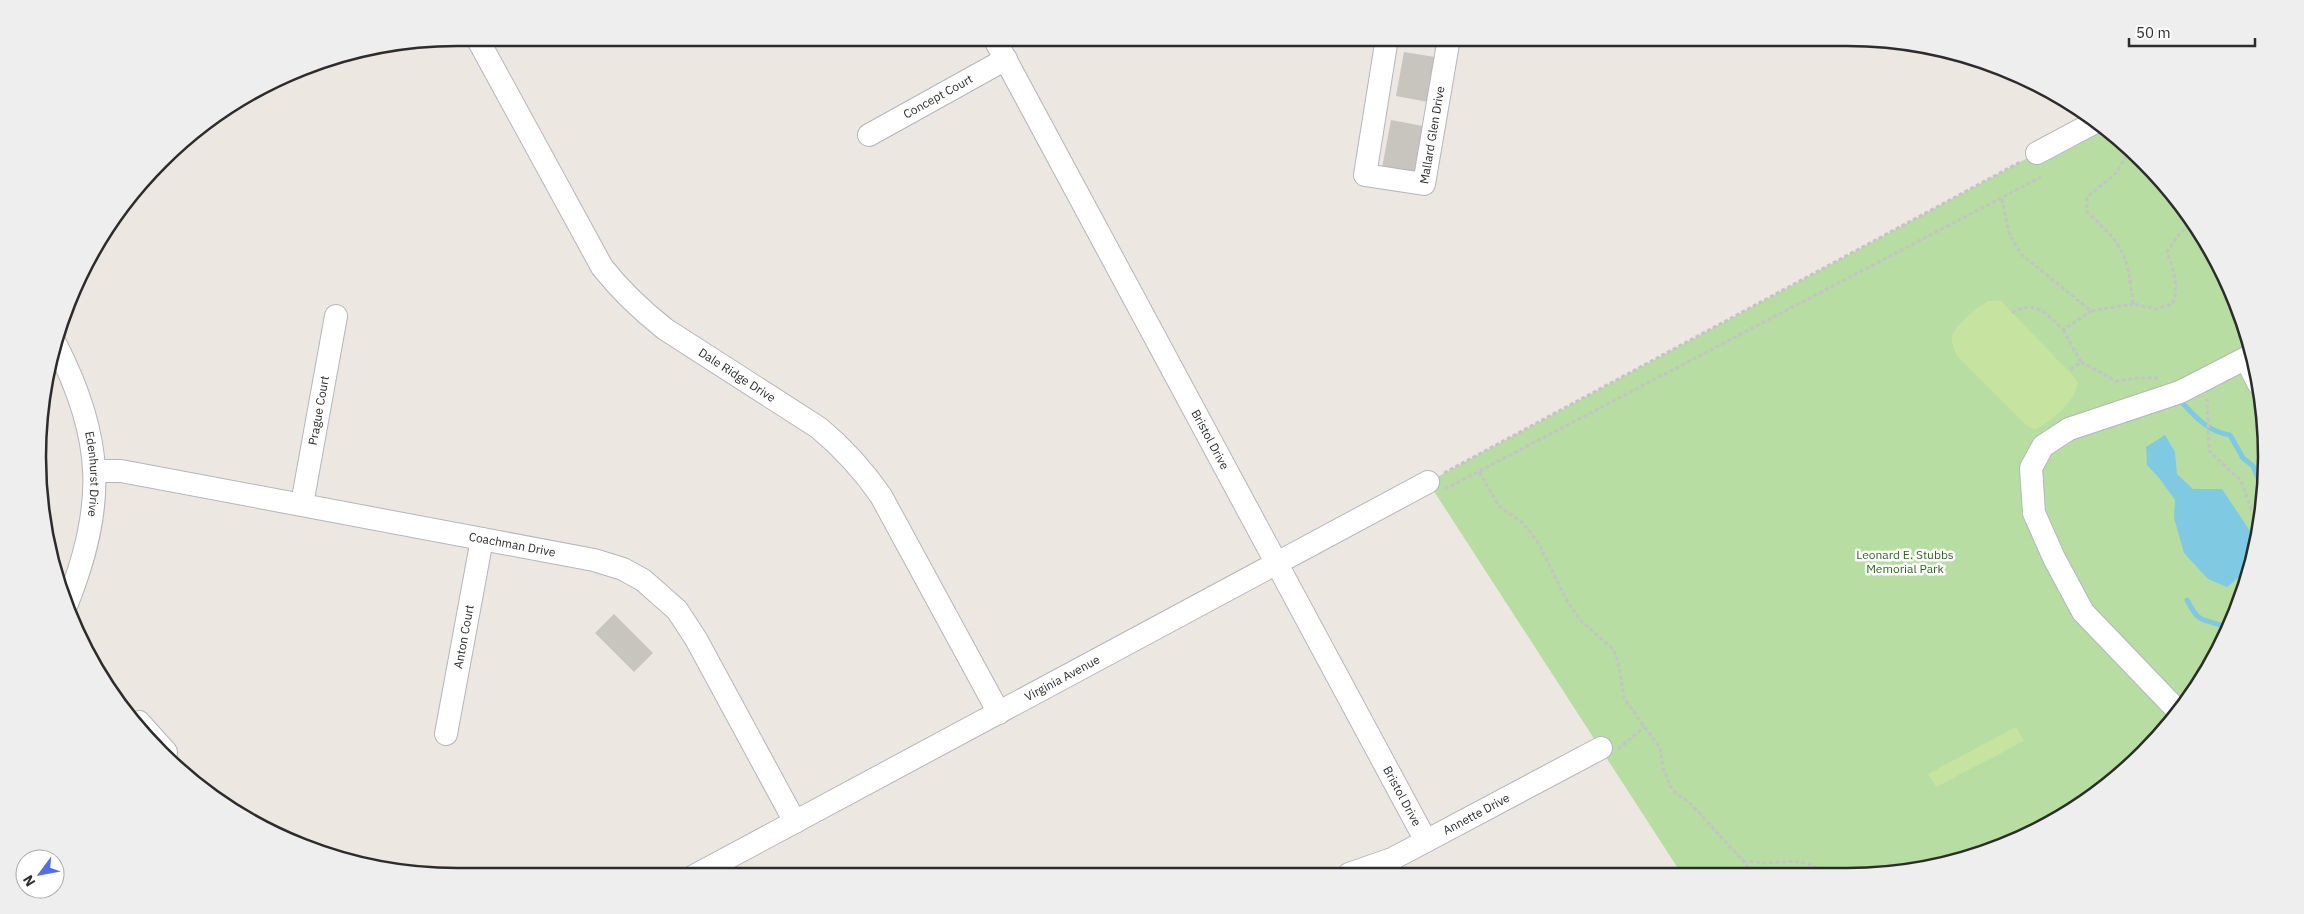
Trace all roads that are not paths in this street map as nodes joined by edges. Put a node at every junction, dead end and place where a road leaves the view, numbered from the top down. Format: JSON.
{"nodes":[{"id":1,"x":481,"y":46,"type":"edge"},
{"id":2,"x":999,"y":46,"type":"edge"},
{"id":3,"x":1386,"y":46,"type":"edge"},
{"id":4,"x":1448,"y":46,"type":"edge"},
{"id":5,"x":1006,"y":59,"type":"junction"},
{"id":6,"x":2089,"y":125,"type":"edge"},
{"id":7,"x":869,"y":135,"type":"dead end"},
{"id":8,"x":2037,"y":153,"type":"road end"},
{"id":9,"x":336,"y":316,"type":"dead end"},
{"id":10,"x":60,"y":352,"type":"edge"},
{"id":11,"x":2246,"y":359,"type":"edge"},
{"id":12,"x":94,"y":471,"type":"junction"},
{"id":13,"x":1436,"y":486,"type":"road end"},
{"id":14,"x":302,"y":504,"type":"junction"},
{"id":15,"x":482,"y":539,"type":"junction"},
{"id":16,"x":1276,"y":563,"type":"junction"},
{"id":17,"x":71,"y":595,"type":"edge"},
{"id":18,"x":2174,"y":706,"type":"edge"},
{"id":19,"x":999,"y":713,"type":"junction"},
{"id":20,"x":446,"y":734,"type":"dead end"},
{"id":21,"x":1601,"y":748,"type":"road end"},
{"id":22,"x":795,"y":822,"type":"junction"},
{"id":23,"x":1426,"y":841,"type":"junction"},
{"id":24,"x":709,"y":868,"type":"edge"},
{"id":25,"x":1366,"y":868,"type":"edge"}],
"edges":[{"from":1,"to":19,"type":"street","name":"Dale Ridge Drive"},
{"from":2,"to":5,"type":"street","name":"Bristol Drive"},
{"from":3,"to":4,"type":"street","name":"Mallard Glen Drive"},
{"from":5,"to":7,"type":"street","name":"Concept Court"},
{"from":5,"to":16,"type":"street","name":"Bristol Drive"},
{"from":6,"to":8,"type":"street"},
{"from":9,"to":14,"type":"street","name":"Prague Court"},
{"from":10,"to":12,"type":"street","name":"Edenhurst Drive"},
{"from":11,"to":18,"type":"street"},
{"from":12,"to":14,"type":"street","name":"Coachman Drive"},
{"from":12,"to":17,"type":"street","name":"Edenhurst Drive"},
{"from":13,"to":16,"type":"street","name":"Virginia Avenue"},
{"from":14,"to":15,"type":"street","name":"Coachman Drive"},
{"from":15,"to":20,"type":"street","name":"Anton Court"},
{"from":15,"to":22,"type":"street","name":"Coachman Drive"},
{"from":16,"to":19,"type":"street","name":"Virginia Avenue"},
{"from":16,"to":23,"type":"street","name":"Bristol Drive"},
{"from":19,"to":22,"type":"street","name":"Virginia Avenue"},
{"from":21,"to":23,"type":"street","name":"Annette Drive"},
{"from":22,"to":24,"type":"street","name":"Virginia Avenue"},
{"from":23,"to":25,"type":"street","name":"Annette Drive"}]}
